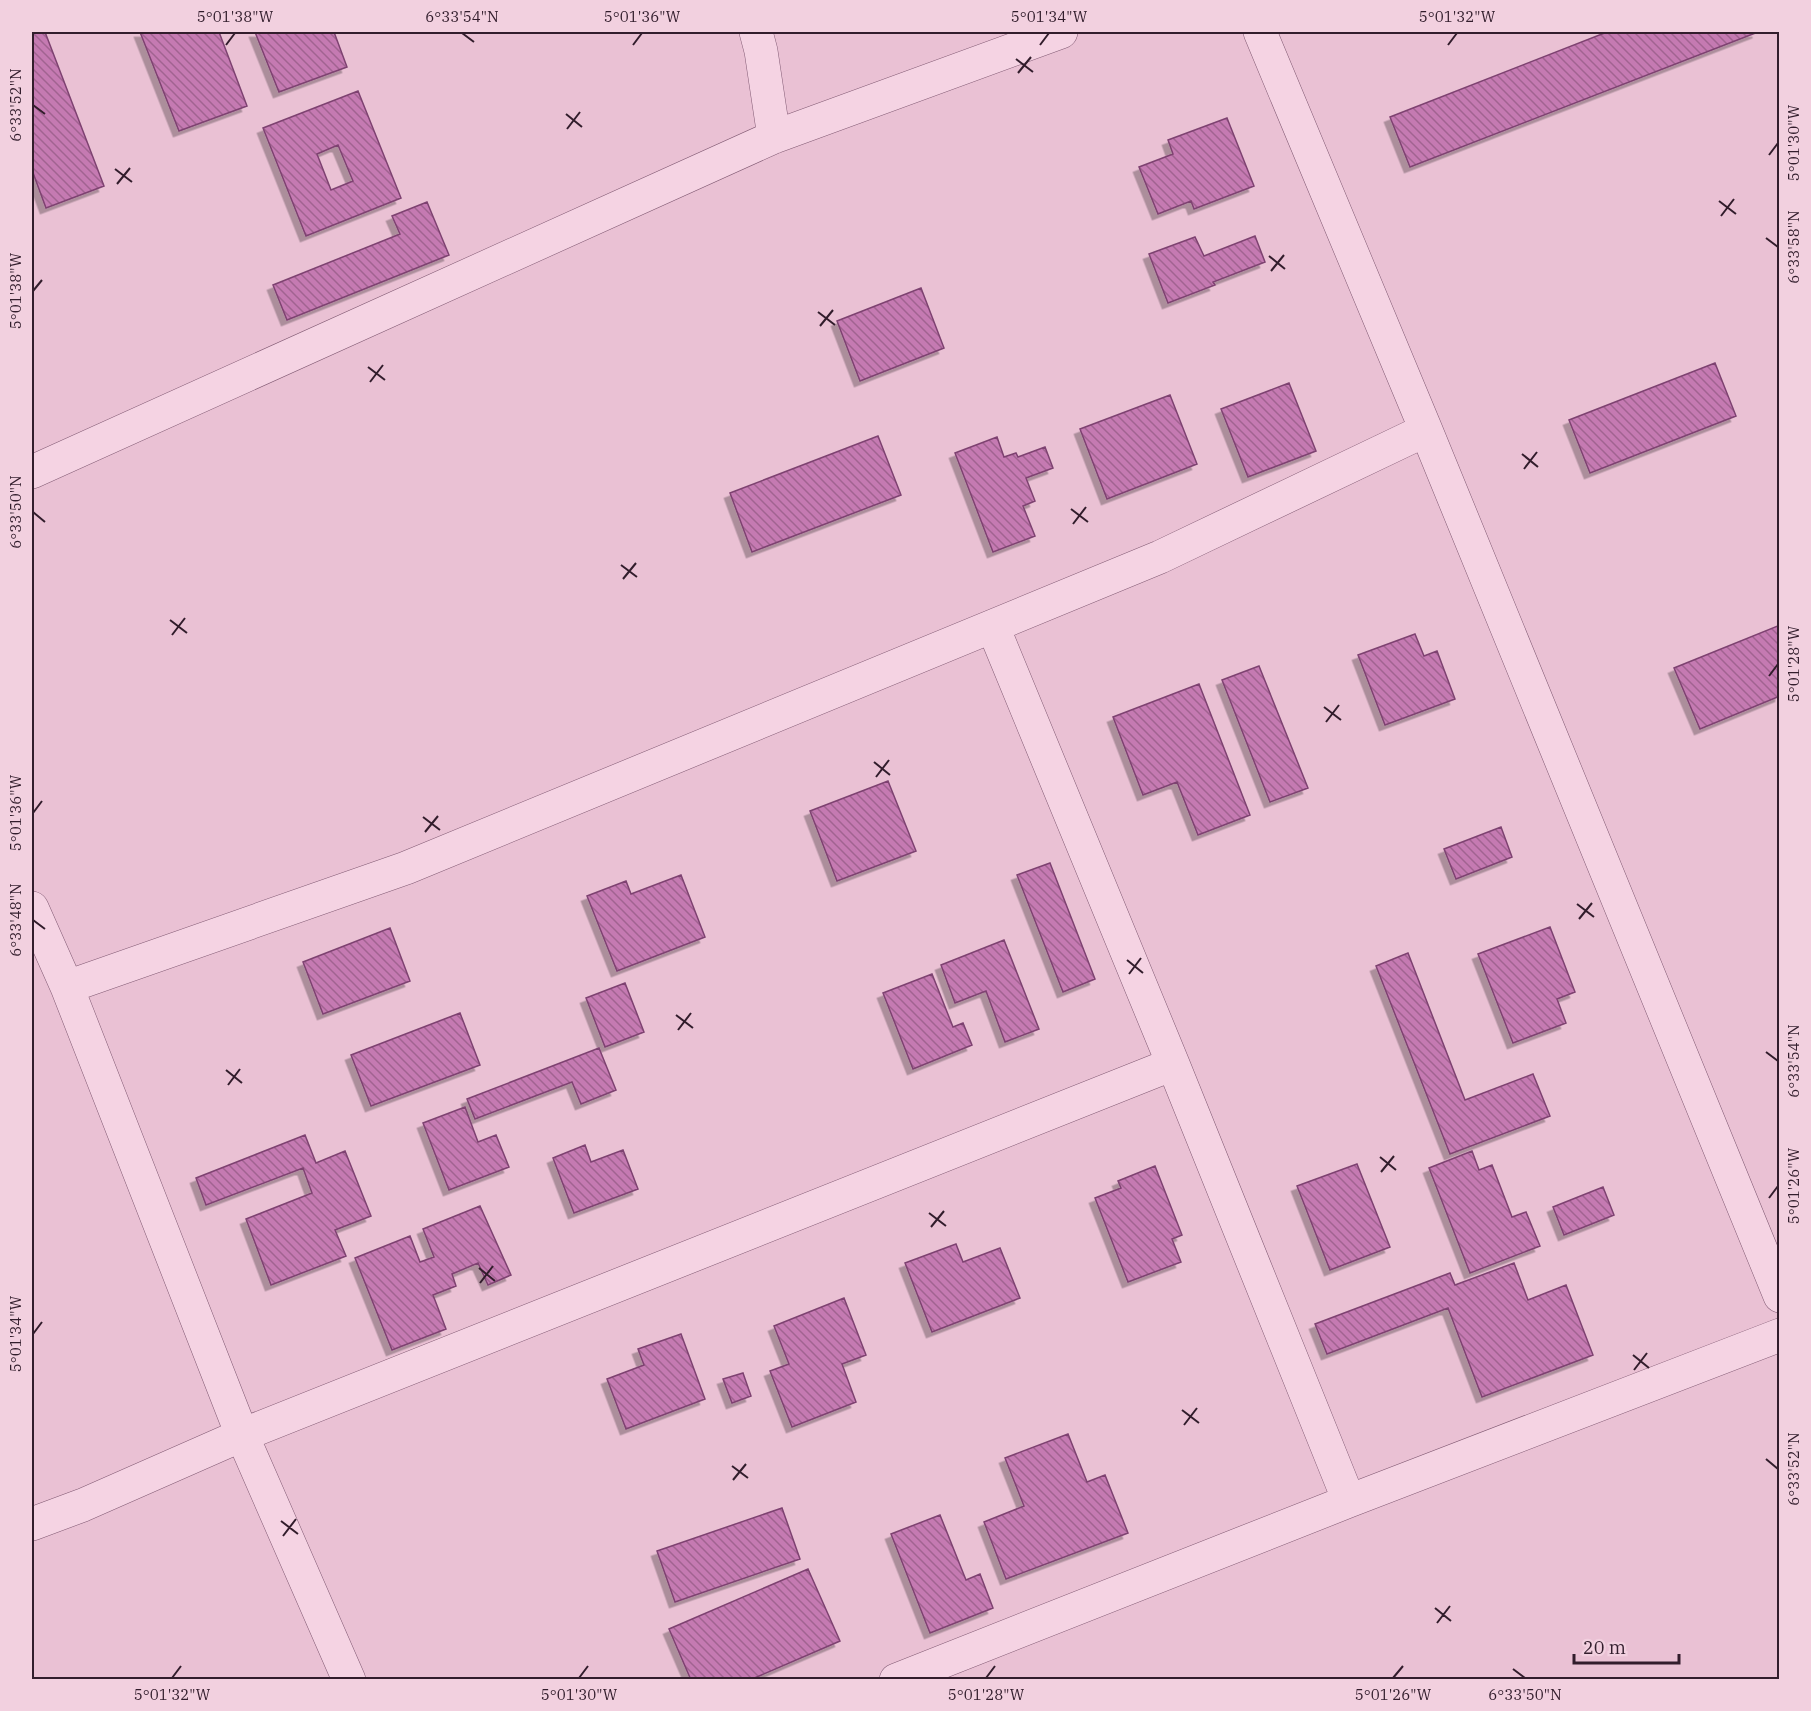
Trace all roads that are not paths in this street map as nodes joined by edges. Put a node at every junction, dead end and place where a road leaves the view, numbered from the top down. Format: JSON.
{"nodes":[{"id":1,"x":756,"y":32,"type":"edge"},
{"id":2,"x":1061,"y":32,"type":"edge"},
{"id":3,"x":1260,"y":32,"type":"edge"},
{"id":4,"x":774,"y":137,"type":"junction"},
{"id":5,"x":1426,"y":430,"type":"junction"},
{"id":6,"x":32,"y":472,"type":"edge"},
{"id":7,"x":993,"y":627,"type":"junction"},
{"id":8,"x":32,"y":908,"type":"edge"},
{"id":9,"x":67,"y":987,"type":"junction"},
{"id":10,"x":1173,"y":1064,"type":"junction"},
{"id":11,"x":1779,"y":1296,"type":"edge"},
{"id":12,"x":1779,"y":1335,"type":"edge"},
{"id":13,"x":242,"y":1435,"type":"junction"},
{"id":14,"x":1349,"y":1501,"type":"junction"},
{"id":15,"x":32,"y":1524,"type":"edge"},
{"id":16,"x":349,"y":1680,"type":"edge"},
{"id":17,"x":896,"y":1680,"type":"edge"}],
"edges":[{"from":1,"to":4,"type":"street"},
{"from":2,"to":4,"type":"street"},
{"from":3,"to":5,"type":"street"},
{"from":4,"to":6,"type":"street"},
{"from":5,"to":7,"type":"street"},
{"from":5,"to":11,"type":"street"},
{"from":7,"to":9,"type":"street"},
{"from":7,"to":10,"type":"street"},
{"from":8,"to":9,"type":"street"},
{"from":9,"to":13,"type":"street"},
{"from":10,"to":13,"type":"street"},
{"from":10,"to":14,"type":"street"},
{"from":12,"to":14,"type":"street"},
{"from":13,"to":15,"type":"street"},
{"from":13,"to":16,"type":"street"},
{"from":14,"to":17,"type":"street"}]}
